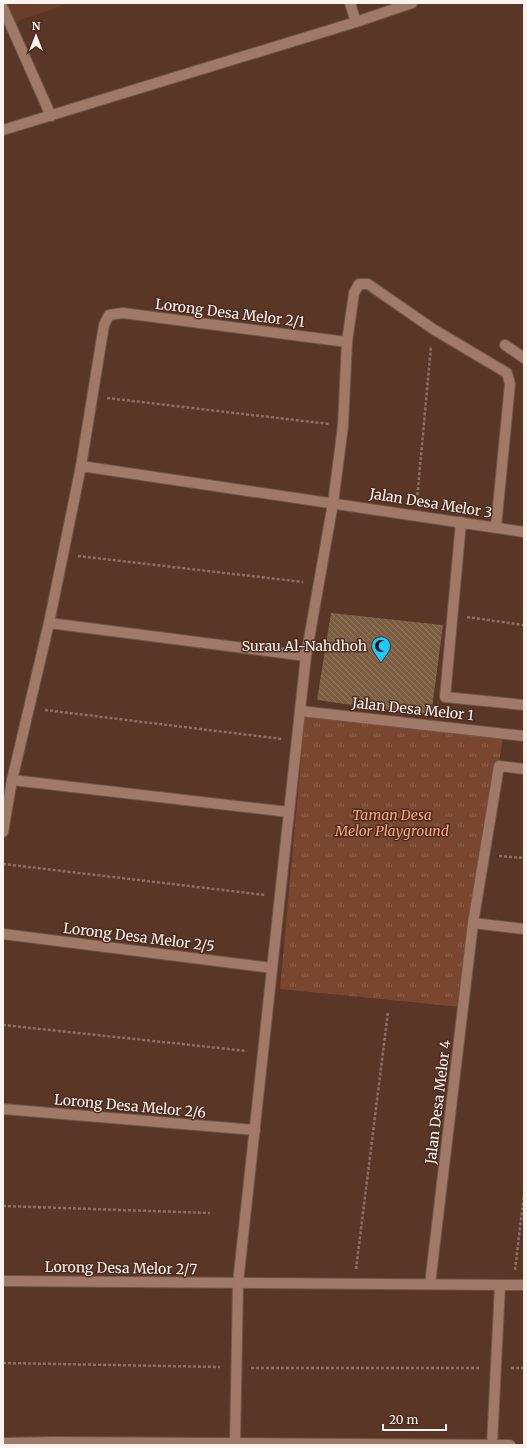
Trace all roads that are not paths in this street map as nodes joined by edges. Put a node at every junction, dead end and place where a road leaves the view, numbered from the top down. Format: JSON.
{"nodes":[{"id":1,"x":12,"y":3,"type":"edge"},
{"id":2,"x":350,"y":3,"type":"edge"},
{"id":3,"x":412,"y":3,"type":"edge"},
{"id":4,"x":3,"y":7,"type":"edge"},
{"id":5,"x":356,"y":22,"type":"junction"},
{"id":6,"x":51,"y":116,"type":"junction"},
{"id":7,"x":3,"y":130,"type":"edge"},
{"id":8,"x":347,"y":342,"type":"junction"},
{"id":9,"x":505,"y":345,"type":"dead end"},
{"id":10,"x":524,"y":358,"type":"edge"},
{"id":11,"x":82,"y":466,"type":"junction"},
{"id":12,"x":333,"y":503,"type":"junction"},
{"id":13,"x":461,"y":522,"type":"junction"},
{"id":14,"x":496,"y":528,"type":"junction"},
{"id":15,"x":524,"y":532,"type":"edge"},
{"id":16,"x":49,"y":623,"type":"junction"},
{"id":17,"x":306,"y":656,"type":"junction"},
{"id":18,"x":524,"y":705,"type":"edge"},
{"id":19,"x":300,"y":711,"type":"junction"},
{"id":20,"x":524,"y":736,"type":"edge"},
{"id":21,"x":524,"y":769,"type":"edge"},
{"id":22,"x":12,"y":780,"type":"junction"},
{"id":23,"x":289,"y":812,"type":"junction"},
{"id":24,"x":3,"y":832,"type":"edge"},
{"id":25,"x":473,"y":923,"type":"junction"},
{"id":26,"x":524,"y":929,"type":"edge"},
{"id":27,"x":3,"y":934,"type":"edge"},
{"id":28,"x":272,"y":968,"type":"junction"},
{"id":29,"x":3,"y":1109,"type":"edge"},
{"id":30,"x":254,"y":1130,"type":"junction"},
{"id":31,"x":3,"y":1281,"type":"edge"},
{"id":32,"x":238,"y":1283,"type":"junction"},
{"id":33,"x":430,"y":1284,"type":"junction"},
{"id":34,"x":500,"y":1285,"type":"junction"},
{"id":35,"x":524,"y":1285,"type":"edge"},
{"id":36,"x":3,"y":1443,"type":"edge"},
{"id":37,"x":53,"y":1443,"type":"edge"},
{"id":38,"x":235,"y":1444,"type":"edge"},
{"id":39,"x":492,"y":1445,"type":"edge"},
{"id":40,"x":510,"y":1445,"type":"edge"}],
"edges":[{"from":1,"to":4,"type":"street"},
{"from":2,"to":5,"type":"street"},
{"from":3,"to":5,"type":"street"},
{"from":4,"to":6,"type":"street"},
{"from":5,"to":6,"type":"street"},
{"from":6,"to":7,"type":"street"},
{"from":8,"to":11,"type":"street","name":"Lorong Desa Melor 2/1"},
{"from":8,"to":12,"type":"street"},
{"from":8,"to":14,"type":"street"},
{"from":9,"to":10,"type":"street"},
{"from":11,"to":12,"type":"street","name":"Jalan Desa Melor 3"},
{"from":11,"to":16,"type":"street"},
{"from":12,"to":13,"type":"street","name":"Jalan Desa Melor 3"},
{"from":12,"to":17,"type":"street"},
{"from":13,"to":14,"type":"street","name":"Jalan Desa Melor 3"},
{"from":13,"to":18,"type":"street"},
{"from":14,"to":15,"type":"street","name":"Jalan Desa Melor 3"},
{"from":16,"to":17,"type":"street"},
{"from":16,"to":22,"type":"street"},
{"from":17,"to":19,"type":"street"},
{"from":19,"to":20,"type":"street","name":"Jalan Desa Melor 1"},
{"from":19,"to":23,"type":"street"},
{"from":21,"to":25,"type":"street","name":"Jalan Desa Melor 4"},
{"from":22,"to":23,"type":"street"},
{"from":22,"to":24,"type":"street"},
{"from":23,"to":28,"type":"street"},
{"from":25,"to":26,"type":"street"},
{"from":25,"to":33,"type":"street","name":"Jalan Desa Melor 4"},
{"from":27,"to":28,"type":"street","name":"Lorong Desa Melor 2/5"},
{"from":28,"to":30,"type":"street"},
{"from":29,"to":30,"type":"street","name":"Lorong Desa Melor 2/6"},
{"from":30,"to":32,"type":"street"},
{"from":31,"to":32,"type":"street","name":"Lorong Desa Melor 2/7"},
{"from":32,"to":33,"type":"street","name":"Lorong Desa Melor 2/7"},
{"from":32,"to":38,"type":"street"},
{"from":33,"to":34,"type":"street","name":"Lorong Desa Melor 2/7"},
{"from":34,"to":35,"type":"street","name":"Lorong Desa Melor 2/7"},
{"from":34,"to":39,"type":"street"},
{"from":36,"to":37,"type":"street"},
{"from":37,"to":38,"type":"street"},
{"from":38,"to":39,"type":"street"},
{"from":39,"to":40,"type":"street"}]}
